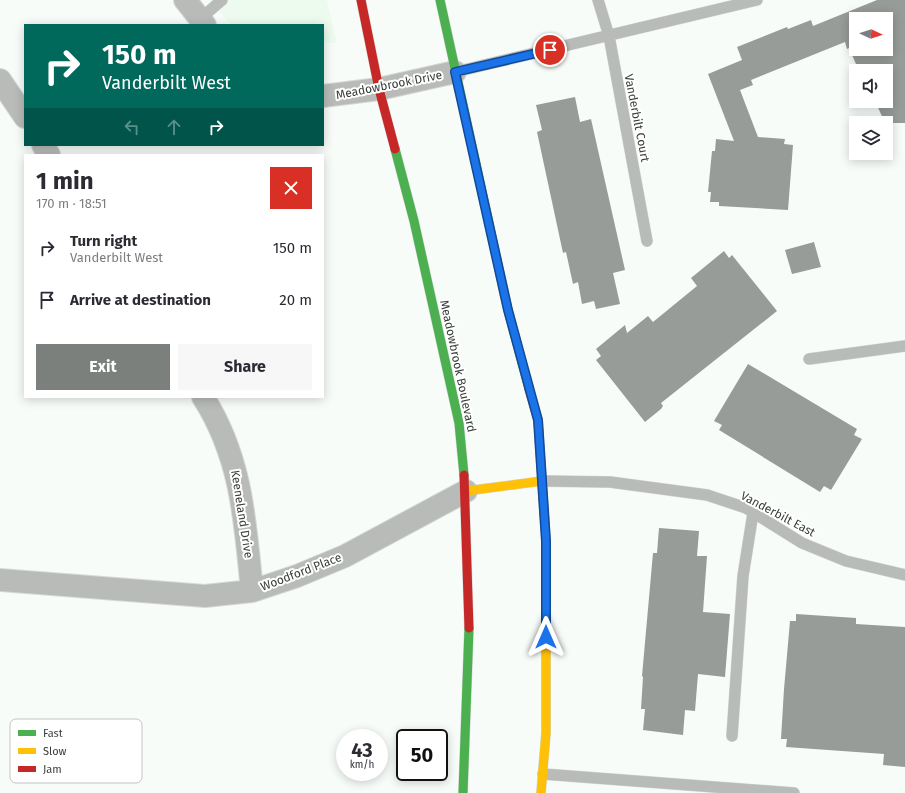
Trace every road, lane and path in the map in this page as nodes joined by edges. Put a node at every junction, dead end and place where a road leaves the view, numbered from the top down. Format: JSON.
{"nodes":[{"id":1,"x":185,"y":0,"type":"edge"},
{"id":2,"x":222,"y":0,"type":"edge"},
{"id":3,"x":361,"y":0,"type":"edge"},
{"id":4,"x":440,"y":0,"type":"edge"},
{"id":5,"x":598,"y":0,"type":"edge"},
{"id":6,"x":757,"y":0,"type":"edge"},
{"id":7,"x":203,"y":22,"type":"edge"},
{"id":8,"x":608,"y":36,"type":"junction"},
{"id":9,"x":455,"y":72,"type":"junction"},
{"id":10,"x":0,"y":80,"type":"edge"},
{"id":11,"x":379,"y":89,"type":"junction"},
{"id":12,"x":324,"y":96,"type":"edge"},
{"id":13,"x":24,"y":116,"type":"edge"},
{"id":14,"x":647,"y":241,"type":"dead end"},
{"id":15,"x":905,"y":346,"type":"edge"},
{"id":16,"x":810,"y":359,"type":"dead end"},
{"id":17,"x":204,"y":398,"type":"edge"},
{"id":18,"x":542,"y":481,"type":"junction"},
{"id":19,"x":466,"y":491,"type":"junction"},
{"id":20,"x":753,"y":513,"type":"junction"},
{"id":21,"x":905,"y":575,"type":"edge"},
{"id":22,"x":0,"y":580,"type":"edge"},
{"id":23,"x":252,"y":590,"type":"junction"},
{"id":24,"x":732,"y":736,"type":"dead end"},
{"id":25,"x":542,"y":774,"type":"junction"},
{"id":26,"x":463,"y":793,"type":"edge"},
{"id":27,"x":541,"y":793,"type":"edge"},
{"id":28,"x":794,"y":793,"type":"edge"}],
"edges":[{"from":1,"to":7,"type":"street"},
{"from":2,"to":7,"type":"lane"},
{"from":3,"to":11,"type":"main road","name":"Meadowbrook Boulevard"},
{"from":4,"to":9,"type":"main road"},
{"from":5,"to":8,"type":"lane","name":"Vanderbilt Court"},
{"from":6,"to":8,"type":"lane"},
{"from":8,"to":9,"type":"lane"},
{"from":8,"to":14,"type":"lane","name":"Vanderbilt Court"},
{"from":9,"to":11,"type":"street","name":"Meadowbrook Drive"},
{"from":9,"to":18,"type":"main road"},
{"from":10,"to":13,"type":"street"},
{"from":11,"to":12,"type":"street","name":"Meadowbrook Drive"},
{"from":11,"to":19,"type":"main road","name":"Meadowbrook Boulevard"},
{"from":15,"to":16,"type":"lane"},
{"from":17,"to":23,"type":"street","name":"Keeneland Drive"},
{"from":18,"to":19,"type":"main road"},
{"from":18,"to":20,"type":"lane","name":"Vanderbilt East"},
{"from":18,"to":25,"type":"main road"},
{"from":19,"to":23,"type":"street","name":"Woodford Place"},
{"from":19,"to":26,"type":"main road","name":"Meadowbrook Boulevard"},
{"from":20,"to":21,"type":"lane","name":"Vanderbilt East"},
{"from":20,"to":24,"type":"lane"},
{"from":22,"to":23,"type":"street","name":"Woodford Place"},
{"from":25,"to":27,"type":"main road"},
{"from":25,"to":28,"type":"lane"}]}
